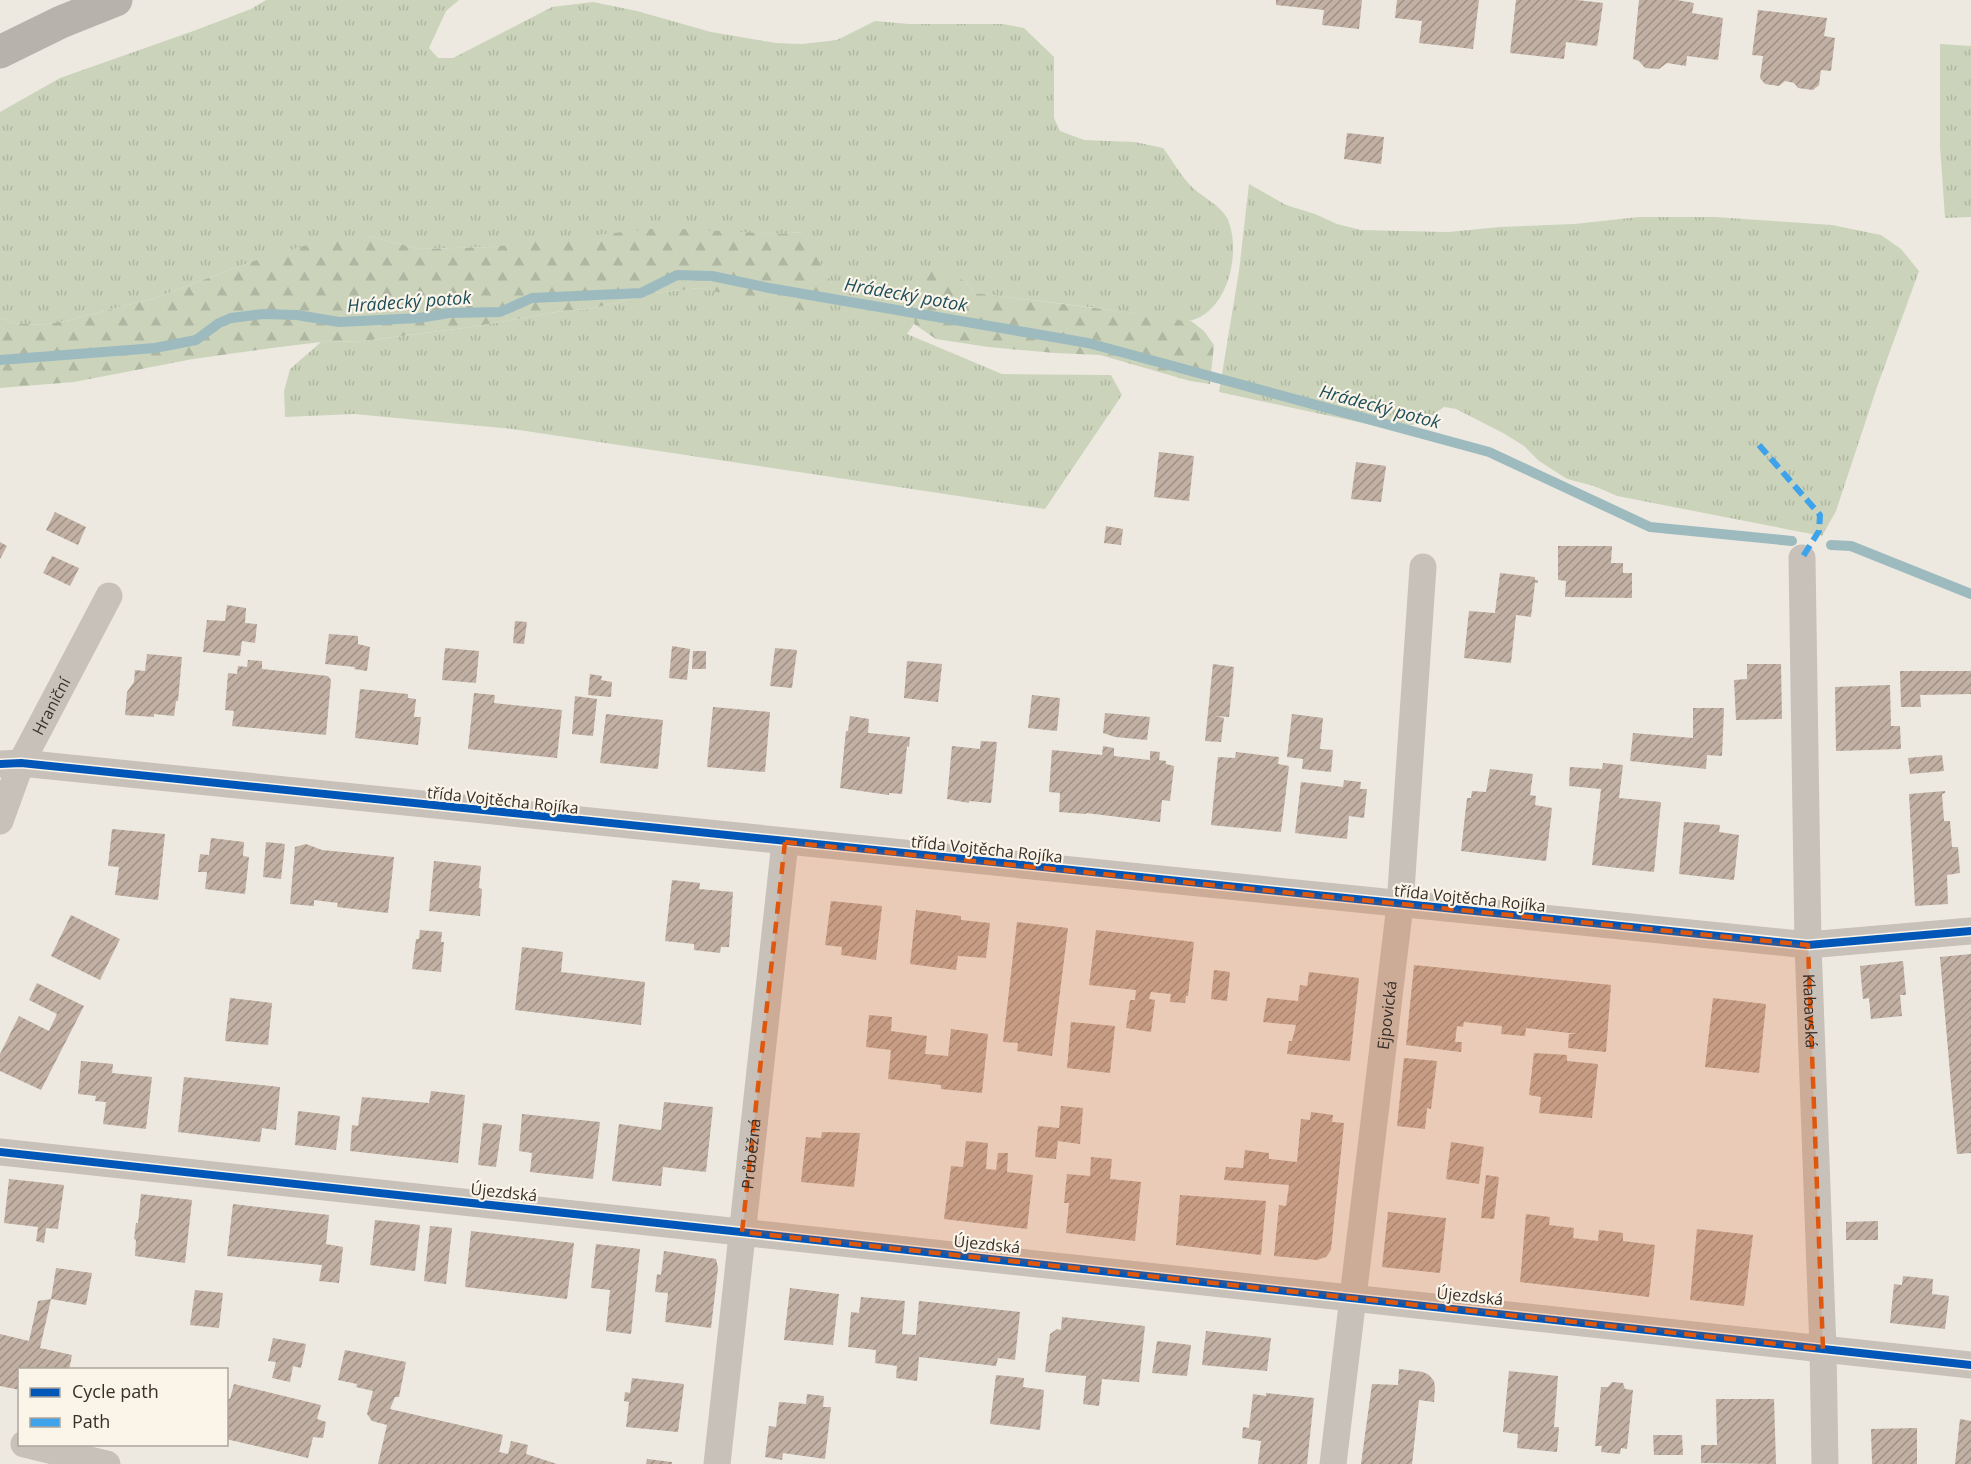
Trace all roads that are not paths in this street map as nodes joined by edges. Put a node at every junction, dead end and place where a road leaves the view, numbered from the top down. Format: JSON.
{"nodes":[{"id":1,"x":116,"y":0,"type":"edge"},
{"id":2,"x":0,"y":52,"type":"edge"},
{"id":3,"x":1802,"y":558,"type":"dead end"},
{"id":4,"x":1423,"y":567,"type":"dead end"},
{"id":5,"x":109,"y":596,"type":"dead end"},
{"id":6,"x":11,"y":763,"type":"edge"},
{"id":7,"x":0,"y":821,"type":"edge"},
{"id":8,"x":786,"y":842,"type":"junction"},
{"id":9,"x":1400,"y":905,"type":"junction"},
{"id":10,"x":1971,"y":931,"type":"edge"},
{"id":11,"x":1808,"y":945,"type":"junction"},
{"id":12,"x":0,"y":1152,"type":"edge"},
{"id":13,"x":742,"y":1232,"type":"junction"},
{"id":14,"x":1353,"y":1297,"type":"junction"},
{"id":15,"x":1823,"y":1349,"type":"junction"},
{"id":16,"x":1971,"y":1365,"type":"edge"},
{"id":17,"x":0,"y":1439,"type":"edge"},
{"id":18,"x":18,"y":1443,"type":"edge"},
{"id":19,"x":30,"y":1446,"type":"edge"},
{"id":20,"x":107,"y":1464,"type":"edge"},
{"id":21,"x":717,"y":1464,"type":"edge"},
{"id":22,"x":1333,"y":1464,"type":"edge"},
{"id":23,"x":1825,"y":1464,"type":"edge"}],
"edges":[{"from":1,"to":2,"type":"main road"},
{"from":3,"to":11,"type":"street","name":"Klabavská"},
{"from":4,"to":9,"type":"street","name":"Ejpovická"},
{"from":5,"to":6,"type":"street","name":"Hraniční"},
{"from":6,"to":7,"type":"street","name":"Hraniční"},
{"from":6,"to":8,"type":"street","name":"třída Vojtěcha Rojíka"},
{"from":8,"to":9,"type":"street","name":"třída Vojtěcha Rojíka"},
{"from":8,"to":13,"type":"street","name":"Průběžná"},
{"from":9,"to":11,"type":"street","name":"třída Vojtěcha Rojíka"},
{"from":9,"to":14,"type":"street","name":"Ejpovická"},
{"from":10,"to":11,"type":"street","name":"třída Vojtěcha Rojíka"},
{"from":11,"to":15,"type":"street","name":"Klabavská"},
{"from":12,"to":13,"type":"street","name":"Újezdská"},
{"from":13,"to":14,"type":"street","name":"Újezdská"},
{"from":13,"to":21,"type":"street","name":"Průběžná"},
{"from":14,"to":15,"type":"street","name":"Újezdská"},
{"from":14,"to":22,"type":"street","name":"Ejpovická"},
{"from":15,"to":16,"type":"street","name":"Újezdská"},
{"from":15,"to":23,"type":"street","name":"Klabavská"},
{"from":17,"to":18,"type":"street"},
{"from":19,"to":20,"type":"street"}]}
